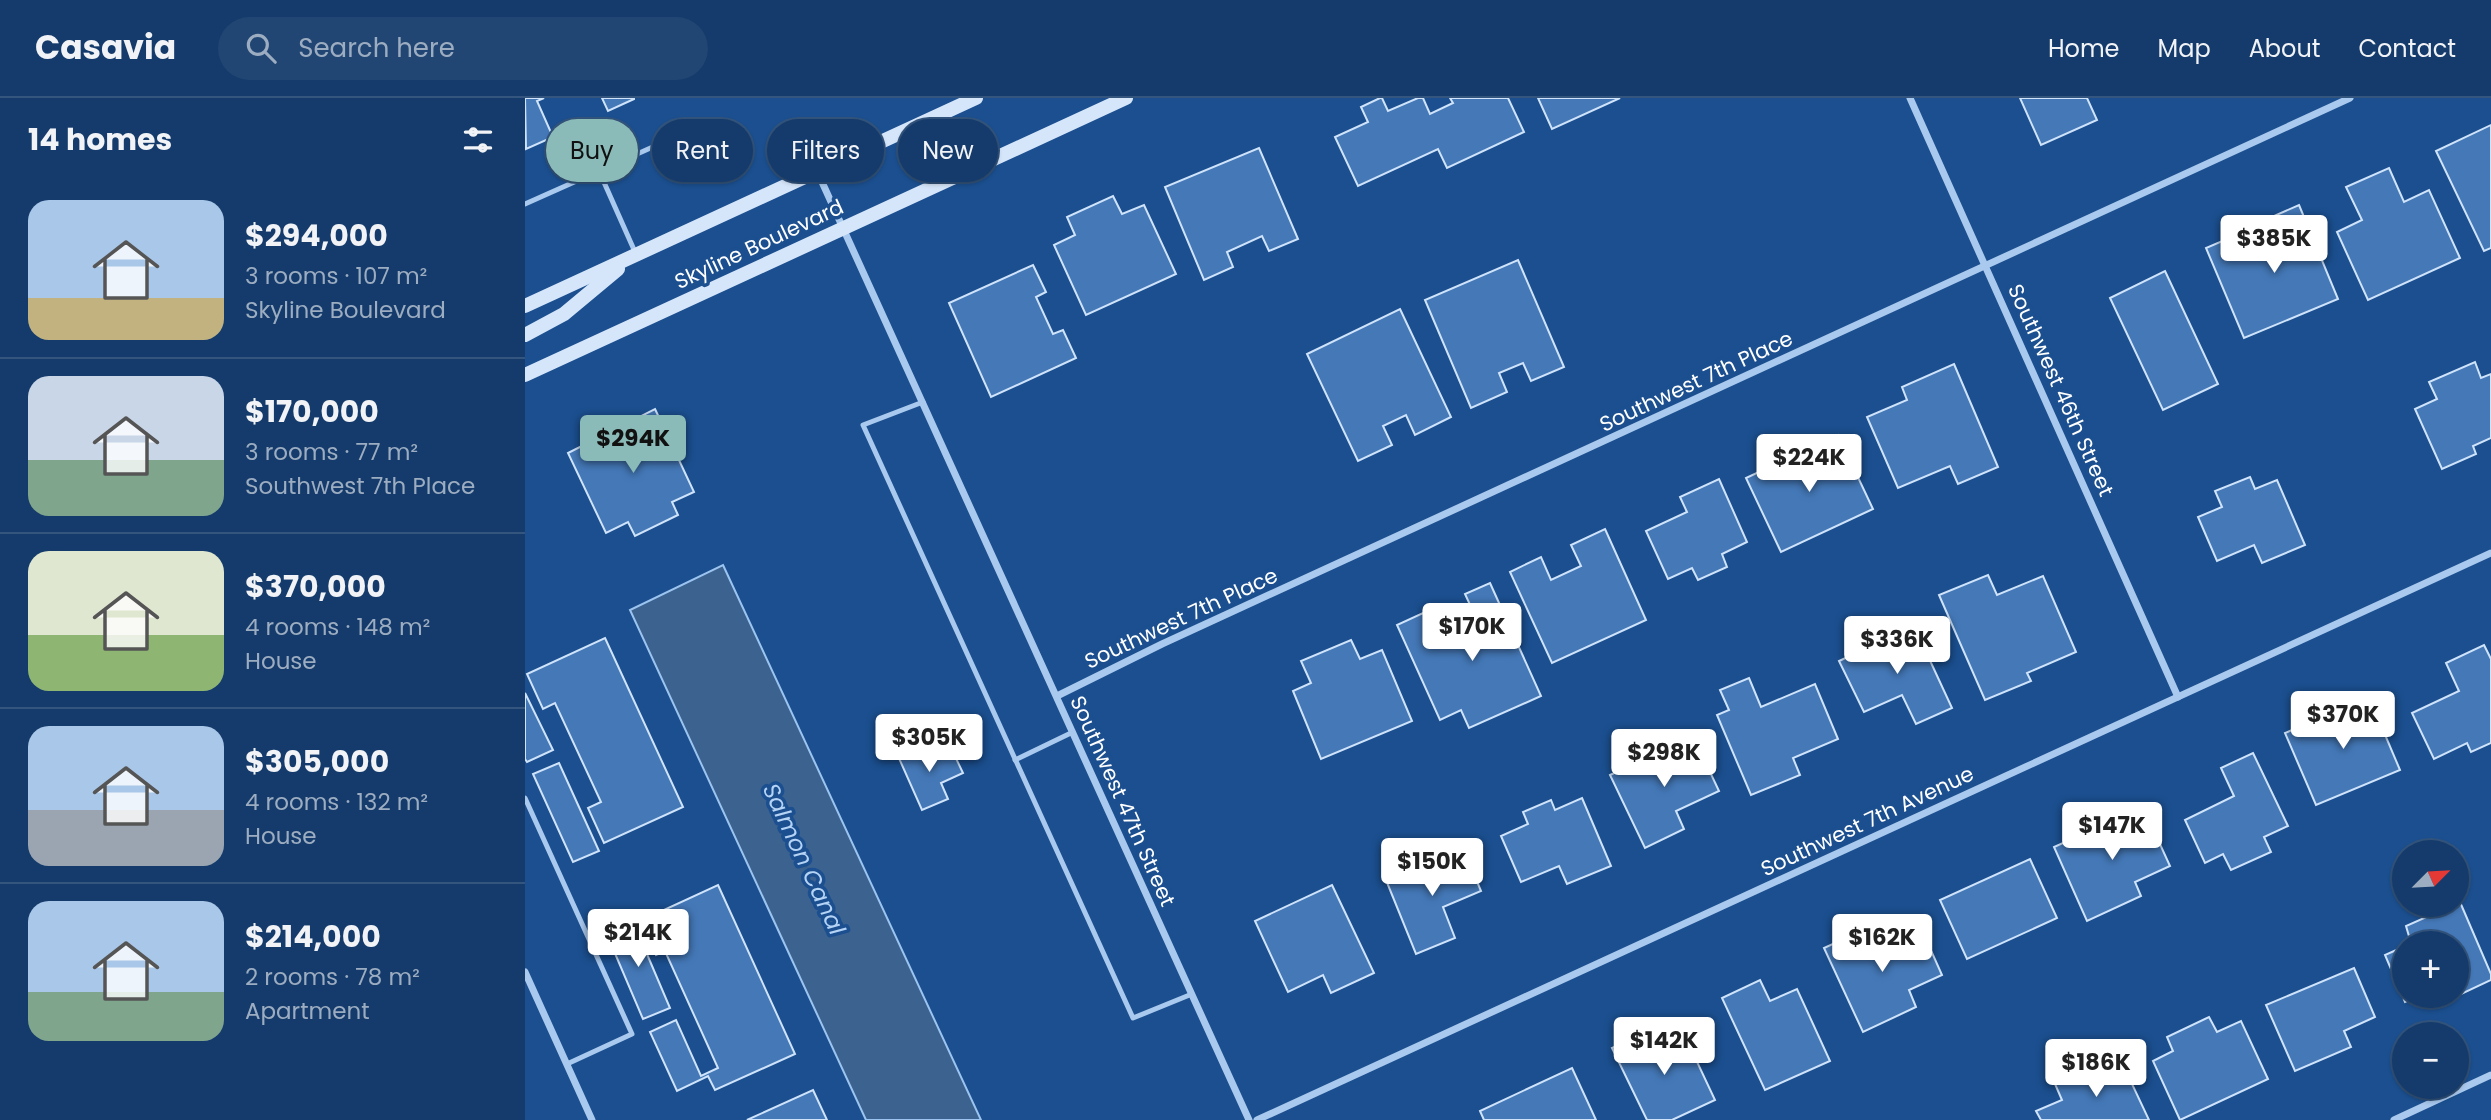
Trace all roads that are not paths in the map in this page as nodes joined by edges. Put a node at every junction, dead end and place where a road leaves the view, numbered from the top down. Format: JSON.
{"nodes":[{"id":1,"x":976,"y":98,"type":"edge"},
{"id":2,"x":1126,"y":98,"type":"edge"},
{"id":3,"x":1910,"y":98,"type":"edge"},
{"id":4,"x":2350,"y":98,"type":"edge"},
{"id":5,"x":884,"y":140,"type":"edge"},
{"id":6,"x":574,"y":182,"type":"edge"},
{"id":7,"x":604,"y":182,"type":"edge"},
{"id":8,"x":793,"y":182,"type":"edge"},
{"id":9,"x":822,"y":182,"type":"edge"},
{"id":10,"x":525,"y":204,"type":"edge"},
{"id":11,"x":844,"y":228,"type":"junction"},
{"id":12,"x":636,"y":255,"type":"junction"},
{"id":13,"x":1987,"y":267,"type":"junction"},
{"id":14,"x":525,"y":306,"type":"edge"},
{"id":15,"x":525,"y":335,"type":"edge"},
{"id":16,"x":525,"y":375,"type":"edge"},
{"id":17,"x":923,"y":402,"type":"junction"},
{"id":18,"x":2491,"y":553,"type":"edge"},
{"id":19,"x":1057,"y":696,"type":"junction"},
{"id":20,"x":2178,"y":697,"type":"junction"},
{"id":21,"x":1073,"y":732,"type":"junction"},
{"id":22,"x":1015,"y":760,"type":"junction"},
{"id":23,"x":525,"y":798,"type":"edge"},
{"id":24,"x":525,"y":972,"type":"edge"},
{"id":25,"x":1192,"y":994,"type":"junction"},
{"id":26,"x":567,"y":1064,"type":"junction"},
{"id":27,"x":2491,"y":1075,"type":"edge"},
{"id":28,"x":592,"y":1120,"type":"edge"},
{"id":29,"x":1249,"y":1120,"type":"edge"},
{"id":30,"x":1257,"y":1120,"type":"edge"},
{"id":31,"x":2394,"y":1120,"type":"edge"}],
"edges":[{"from":1,"to":5,"type":"street","name":"Skyline Boulevard"},
{"from":2,"to":11,"type":"street","name":"Skyline Boulevard"},
{"from":3,"to":13,"type":"street","name":"Southwest 46th Street"},
{"from":4,"to":13,"type":"street","name":"Southwest 7th Place"},
{"from":6,"to":10,"type":"lane"},
{"from":7,"to":12,"type":"lane"},
{"from":8,"to":12,"type":"street","name":"Skyline Boulevard"},
{"from":9,"to":11,"type":"street","name":"Southwest 47th Street"},
{"from":11,"to":16,"type":"street","name":"Skyline Boulevard"},
{"from":11,"to":17,"type":"street","name":"Southwest 47th Street"},
{"from":12,"to":14,"type":"street","name":"Skyline Boulevard"},
{"from":12,"to":15,"type":"street"},
{"from":13,"to":19,"type":"street","name":"Southwest 7th Place"},
{"from":13,"to":20,"type":"street","name":"Southwest 46th Street"},
{"from":17,"to":19,"type":"street","name":"Southwest 47th Street"},
{"from":17,"to":22,"type":"lane"},
{"from":18,"to":20,"type":"street","name":"Southwest 7th Avenue"},
{"from":19,"to":21,"type":"street","name":"Southwest 47th Street"},
{"from":20,"to":30,"type":"street","name":"Southwest 7th Avenue"},
{"from":21,"to":22,"type":"lane"},
{"from":21,"to":25,"type":"street","name":"Southwest 47th Street"},
{"from":22,"to":25,"type":"lane"},
{"from":23,"to":26,"type":"lane"},
{"from":24,"to":26,"type":"street"},
{"from":25,"to":29,"type":"street","name":"Southwest 47th Street"},
{"from":26,"to":28,"type":"street"},
{"from":27,"to":31,"type":"street"}]}
